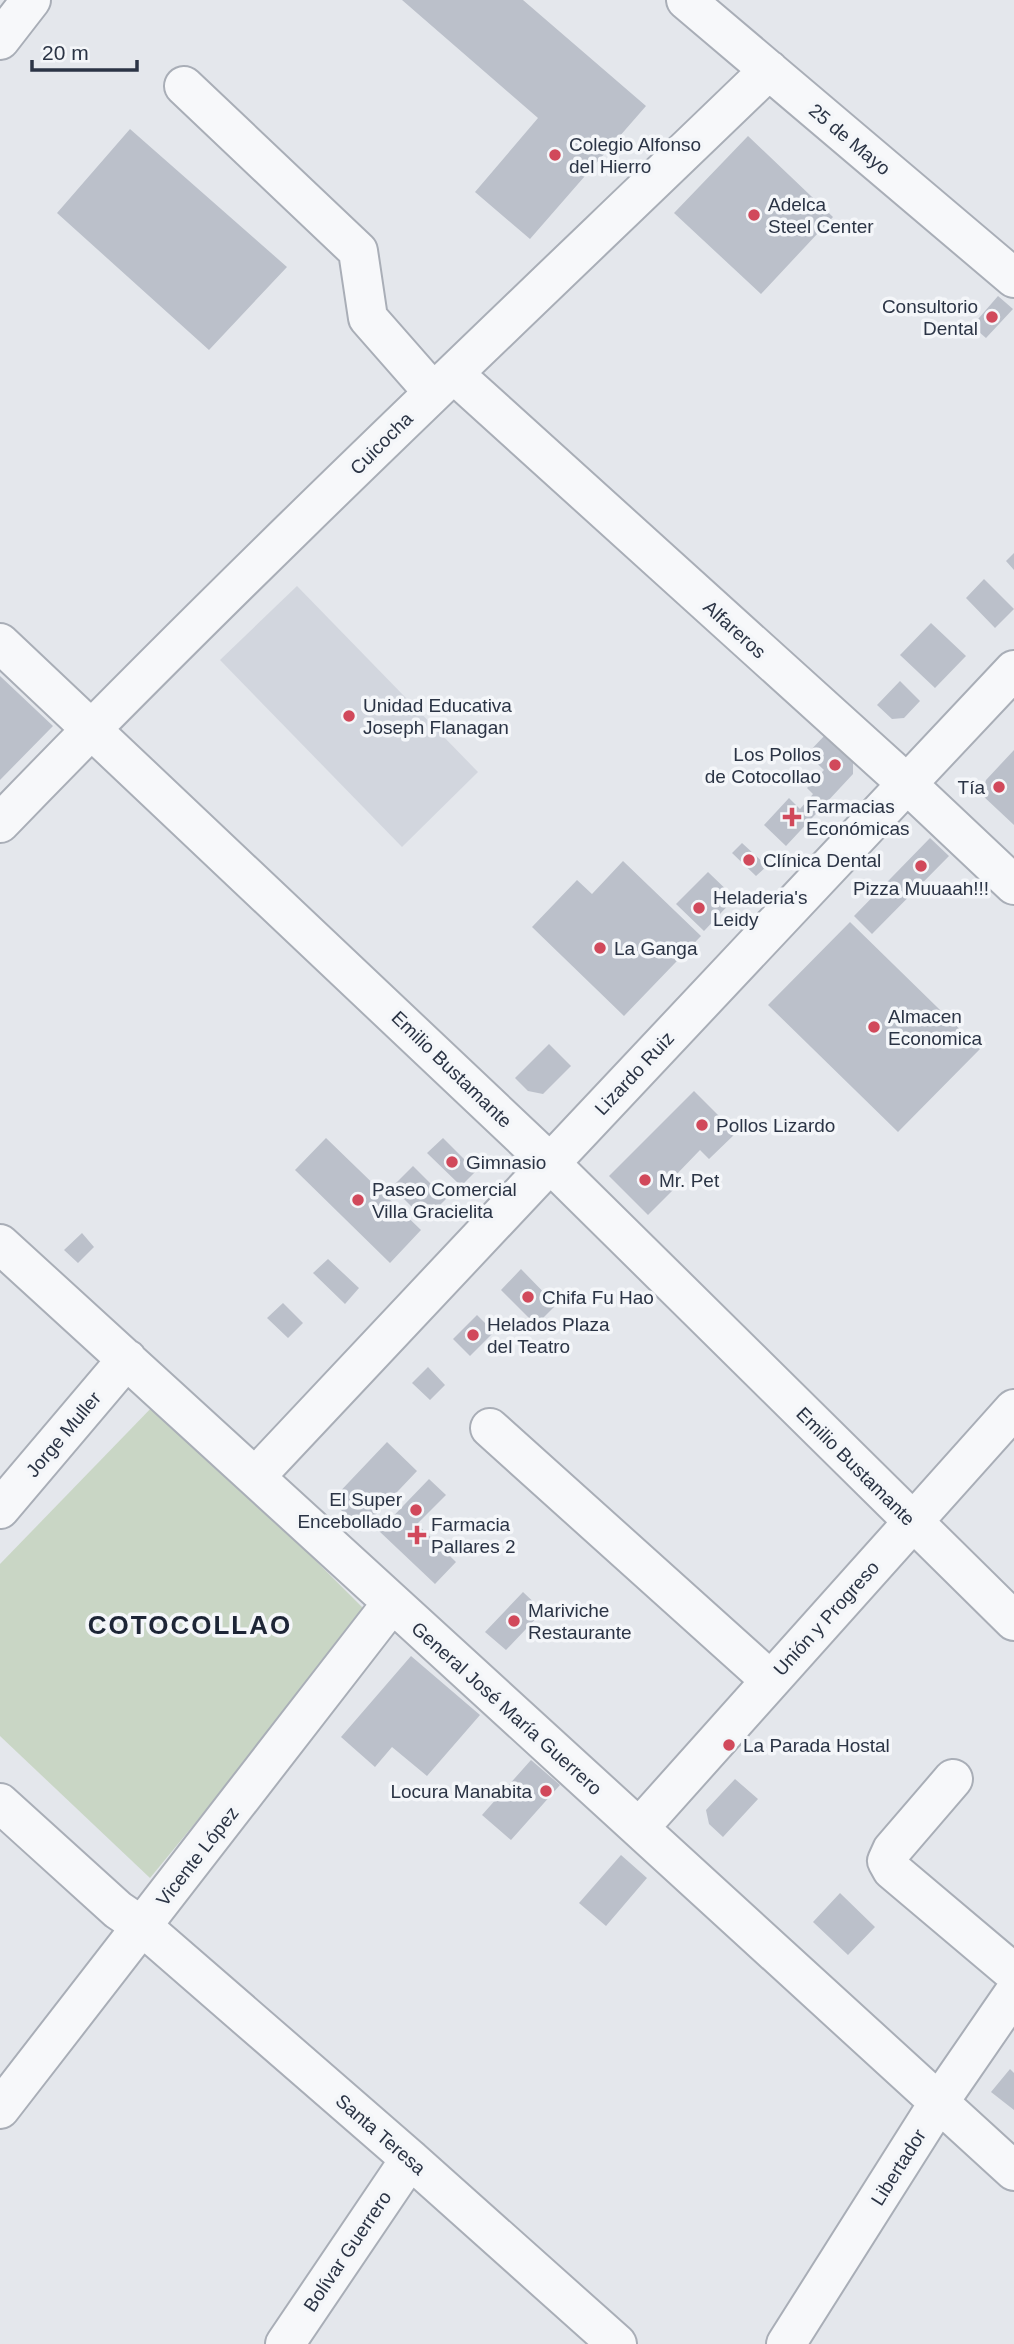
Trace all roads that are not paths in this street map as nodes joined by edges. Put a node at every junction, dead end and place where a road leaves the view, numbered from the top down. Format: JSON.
{"nodes":[{"id":1,"x":31,"y":0,"type":"edge"},
{"id":2,"x":686,"y":0,"type":"edge"},
{"id":3,"x":0,"y":40,"type":"edge"},
{"id":4,"x":769,"y":70,"type":"junction"},
{"id":5,"x":184,"y":86,"type":"dead end"},
{"id":6,"x":1014,"y":278,"type":"edge"},
{"id":7,"x":444,"y":383,"type":"junction"},
{"id":8,"x":0,"y":643,"type":"edge"},
{"id":9,"x":1014,"y":670,"type":"edge"},
{"id":10,"x":92,"y":728,"type":"junction"},
{"id":11,"x":906,"y":783,"type":"junction"},
{"id":12,"x":0,"y":823,"type":"edge"},
{"id":13,"x":1014,"y":885,"type":"edge"},
{"id":14,"x":550,"y":1163,"type":"junction"},
{"id":15,"x":0,"y":1244,"type":"edge"},
{"id":16,"x":127,"y":1359,"type":"junction"},
{"id":17,"x":1014,"y":1409,"type":"edge"},
{"id":18,"x":491,"y":1427,"type":"dead end"},
{"id":19,"x":255,"y":1477,"type":"junction"},
{"id":20,"x":0,"y":1509,"type":"edge"},
{"id":21,"x":912,"y":1521,"type":"junction"},
{"id":22,"x":392,"y":1603,"type":"junction"},
{"id":23,"x":1014,"y":1622,"type":"edge"},
{"id":24,"x":771,"y":1679,"type":"junction"},
{"id":25,"x":953,"y":1779,"type":"dead end"},
{"id":26,"x":0,"y":1803,"type":"edge"},
{"id":27,"x":639,"y":1828,"type":"junction"},
{"id":28,"x":143,"y":1927,"type":"junction"},
{"id":29,"x":1014,"y":1973,"type":"edge"},
{"id":30,"x":1014,"y":1993,"type":"edge"},
{"id":31,"x":939,"y":2102,"type":"junction"},
{"id":32,"x":0,"y":2109,"type":"edge"},
{"id":33,"x":410,"y":2159,"type":"junction"},
{"id":34,"x":1014,"y":2171,"type":"edge"},
{"id":35,"x":285,"y":2344,"type":"edge"},
{"id":36,"x":617,"y":2344,"type":"edge"},
{"id":37,"x":786,"y":2344,"type":"edge"}],
"edges":[{"from":1,"to":3,"type":"street"},
{"from":2,"to":4,"type":"street","name":"25 de Mayo"},
{"from":4,"to":6,"type":"street","name":"25 de Mayo"},
{"from":4,"to":7,"type":"street","name":"Cuicocha"},
{"from":5,"to":7,"type":"street","name":"Alfareros"},
{"from":7,"to":10,"type":"street","name":"Cuicocha"},
{"from":7,"to":11,"type":"street","name":"Alfareros"},
{"from":8,"to":10,"type":"street","name":"Emilio Bustamante"},
{"from":9,"to":11,"type":"street","name":"Lizardo Ruiz"},
{"from":10,"to":12,"type":"street","name":"Cuicocha"},
{"from":10,"to":14,"type":"street","name":"Emilio Bustamante"},
{"from":11,"to":13,"type":"street","name":"Alfareros"},
{"from":11,"to":14,"type":"street","name":"Lizardo Ruiz"},
{"from":14,"to":19,"type":"street","name":"Lizardo Ruiz"},
{"from":14,"to":21,"type":"street","name":"Emilio Bustamante"},
{"from":15,"to":16,"type":"street","name":"General José María Guerrero"},
{"from":16,"to":19,"type":"street","name":"General José María Guerrero"},
{"from":16,"to":20,"type":"street","name":"Jorge Muller"},
{"from":17,"to":21,"type":"street","name":"Unión y Progreso"},
{"from":18,"to":24,"type":"street"},
{"from":19,"to":22,"type":"street","name":"General José María Guerrero"},
{"from":21,"to":23,"type":"street","name":"Emilio Bustamante"},
{"from":21,"to":24,"type":"street","name":"Unión y Progreso"},
{"from":22,"to":27,"type":"street","name":"General José María Guerrero"},
{"from":22,"to":28,"type":"street","name":"Vicente López"},
{"from":24,"to":27,"type":"street","name":"Unión y Progreso"},
{"from":25,"to":29,"type":"street"},
{"from":26,"to":28,"type":"street","name":"Santa Teresa"},
{"from":27,"to":31,"type":"street","name":"General José María Guerrero"},
{"from":28,"to":32,"type":"street","name":"Vicente López"},
{"from":28,"to":33,"type":"street","name":"Santa Teresa"},
{"from":30,"to":31,"type":"street","name":"Libertador"},
{"from":31,"to":34,"type":"street","name":"General José María Guerrero"},
{"from":31,"to":37,"type":"street","name":"Libertador"},
{"from":33,"to":35,"type":"street","name":"Bolívar Guerrero"},
{"from":33,"to":36,"type":"street","name":"Santa Teresa"}]}
